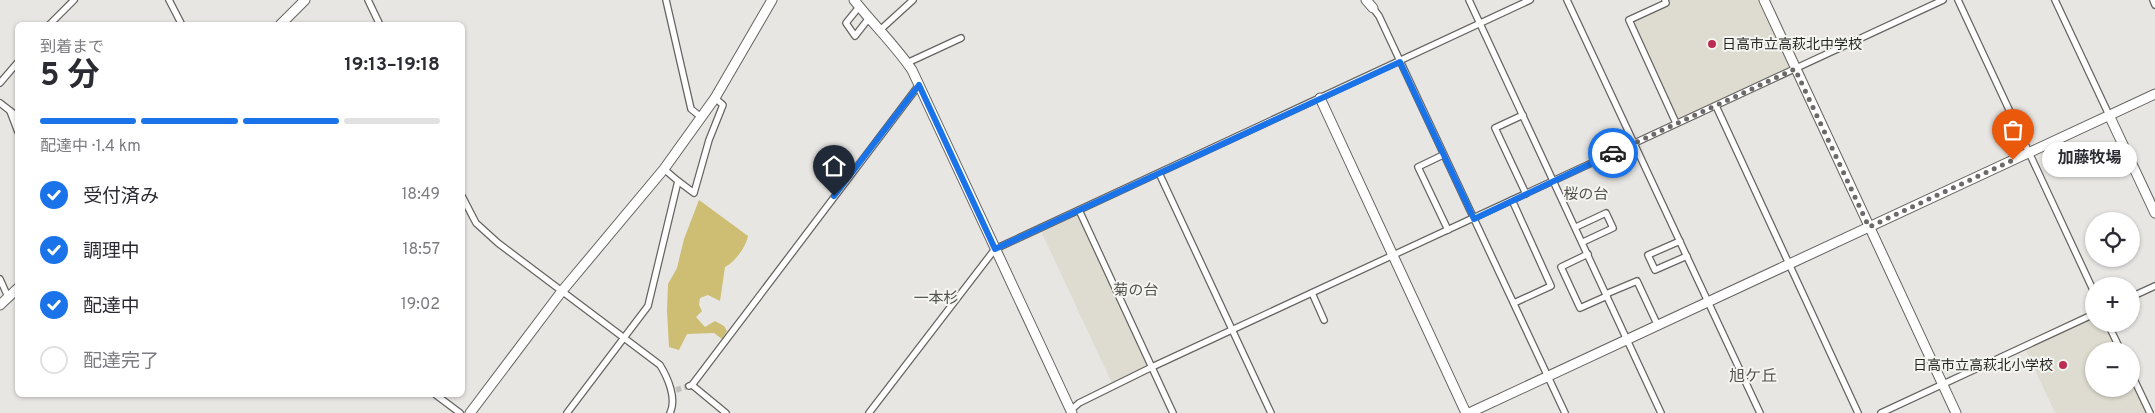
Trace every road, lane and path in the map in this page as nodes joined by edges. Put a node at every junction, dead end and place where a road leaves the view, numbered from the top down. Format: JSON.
{"nodes":[{"id":1,"x":74,"y":0,"type":"edge"},
{"id":2,"x":169,"y":0,"type":"edge"},
{"id":3,"x":305,"y":0,"type":"edge"},
{"id":4,"x":368,"y":0,"type":"edge"},
{"id":5,"x":666,"y":0,"type":"edge"},
{"id":6,"x":772,"y":0,"type":"edge"},
{"id":7,"x":913,"y":0,"type":"edge"},
{"id":8,"x":1366,"y":0,"type":"edge"},
{"id":9,"x":1469,"y":0,"type":"edge"},
{"id":10,"x":1530,"y":0,"type":"edge"},
{"id":11,"x":1567,"y":0,"type":"edge"},
{"id":12,"x":1665,"y":0,"type":"edge"},
{"id":13,"x":1764,"y":0,"type":"edge"},
{"id":14,"x":1943,"y":0,"type":"edge"},
{"id":15,"x":1958,"y":0,"type":"edge"},
{"id":16,"x":2055,"y":0,"type":"edge"},
{"id":17,"x":2153,"y":0,"type":"edge"},
{"id":18,"x":857,"y":4,"type":"edge"},
{"id":19,"x":2155,"y":5,"type":"edge"},
{"id":20,"x":1373,"y":8,"type":"joint"},
{"id":21,"x":869,"y":18,"type":"junction"},
{"id":22,"x":52,"y":22,"type":"edge"},
{"id":23,"x":180,"y":22,"type":"edge"},
{"id":24,"x":283,"y":22,"type":"edge"},
{"id":25,"x":379,"y":22,"type":"edge"},
{"id":26,"x":1480,"y":23,"type":"junction"},
{"id":27,"x":879,"y":31,"type":"junction"},
{"id":28,"x":961,"y":38,"type":"dead end"},
{"id":29,"x":1400,"y":62,"type":"junction"},
{"id":30,"x":907,"y":63,"type":"junction"},
{"id":31,"x":15,"y":66,"type":"edge"},
{"id":32,"x":1795,"y":69,"type":"junction"},
{"id":33,"x":0,"y":83,"type":"edge"},
{"id":34,"x":919,"y":85,"type":"junction"},
{"id":35,"x":2155,"y":94,"type":"edge"},
{"id":36,"x":715,"y":98,"type":"junction"},
{"id":37,"x":1320,"y":98,"type":"junction"},
{"id":38,"x":0,"y":103,"type":"edge"},
{"id":39,"x":1716,"y":106,"type":"junction"},
{"id":40,"x":10,"y":110,"type":"junction"},
{"id":41,"x":15,"y":114,"type":"edge"},
{"id":42,"x":1523,"y":115,"type":"junction"},
{"id":43,"x":2109,"y":115,"type":"junction"},
{"id":44,"x":701,"y":117,"type":"junction"},
{"id":45,"x":1676,"y":123,"type":"junction"},
{"id":46,"x":15,"y":124,"type":"edge"},
{"id":47,"x":1635,"y":143,"type":"junction"},
{"id":48,"x":2028,"y":153,"type":"junction"},
{"id":49,"x":1443,"y":155,"type":"junction"},
{"id":50,"x":664,"y":169,"type":"junction"},
{"id":51,"x":1159,"y":173,"type":"junction"},
{"id":52,"x":678,"y":181,"type":"junction"},
{"id":53,"x":1554,"y":181,"type":"junction"},
{"id":54,"x":1526,"y":194,"type":"junction"},
{"id":55,"x":1512,"y":200,"type":"junction"},
{"id":56,"x":465,"y":202,"type":"edge"},
{"id":57,"x":1079,"y":210,"type":"junction"},
{"id":58,"x":2155,"y":213,"type":"edge"},
{"id":59,"x":1474,"y":219,"type":"junction"},
{"id":60,"x":1576,"y":227,"type":"junction"},
{"id":61,"x":1869,"y":227,"type":"junction"},
{"id":62,"x":1448,"y":230,"type":"junction"},
{"id":63,"x":1680,"y":241,"type":"junction"},
{"id":64,"x":1582,"y":242,"type":"junction"},
{"id":65,"x":995,"y":249,"type":"junction"},
{"id":66,"x":1588,"y":254,"type":"junction"},
{"id":67,"x":1393,"y":256,"type":"junction"},
{"id":68,"x":1686,"y":256,"type":"junction"},
{"id":69,"x":1789,"y":264,"type":"junction"},
{"id":70,"x":2087,"y":277,"type":"edge"},
{"id":71,"x":0,"y":279,"type":"edge"},
{"id":72,"x":2155,"y":286,"type":"edge"},
{"id":73,"x":15,"y":291,"type":"edge"},
{"id":74,"x":562,"y":291,"type":"junction"},
{"id":75,"x":2140,"y":293,"type":"edge"},
{"id":76,"x":1312,"y":294,"type":"junction"},
{"id":77,"x":1607,"y":295,"type":"junction"},
{"id":78,"x":8,"y":297,"type":"junction"},
{"id":79,"x":1708,"y":302,"type":"junction"},
{"id":80,"x":1514,"y":303,"type":"junction"},
{"id":81,"x":0,"y":306,"type":"edge"},
{"id":82,"x":2085,"y":318,"type":"edge"},
{"id":83,"x":1324,"y":320,"type":"dead end"},
{"id":84,"x":1658,"y":326,"type":"junction"},
{"id":85,"x":1232,"y":331,"type":"junction"},
{"id":86,"x":624,"y":338,"type":"junction"},
{"id":87,"x":1628,"y":339,"type":"junction"},
{"id":88,"x":1152,"y":367,"type":"junction"},
{"id":89,"x":1548,"y":377,"type":"junction"},
{"id":90,"x":1942,"y":384,"type":"junction"},
{"id":91,"x":2140,"y":392,"type":"edge"},
{"id":92,"x":439,"y":397,"type":"edge"},
{"id":93,"x":1071,"y":412,"type":"edge"},
{"id":94,"x":1659,"y":412,"type":"edge"},
{"id":95,"x":460,"y":413,"type":"edge"},
{"id":96,"x":470,"y":413,"type":"edge"},
{"id":97,"x":567,"y":413,"type":"edge"},
{"id":98,"x":670,"y":413,"type":"edge"},
{"id":99,"x":726,"y":413,"type":"edge"},
{"id":100,"x":869,"y":413,"type":"edge"},
{"id":101,"x":1173,"y":413,"type":"edge"},
{"id":102,"x":1270,"y":413,"type":"edge"},
{"id":103,"x":1468,"y":413,"type":"edge"},
{"id":104,"x":1564,"y":413,"type":"edge"},
{"id":105,"x":1760,"y":413,"type":"edge"},
{"id":106,"x":1858,"y":413,"type":"edge"},
{"id":107,"x":1881,"y":413,"type":"edge"},
{"id":108,"x":1956,"y":413,"type":"edge"},
{"id":109,"x":2150,"y":413,"type":"edge"}],
"edges":[{"from":1,"to":22,"type":"street"},
{"from":2,"to":23,"type":"street"},
{"from":3,"to":24,"type":"street"},
{"from":4,"to":25,"type":"street"},
{"from":5,"to":44,"type":"street"},
{"from":6,"to":36,"type":"street"},
{"from":7,"to":27,"type":"street"},
{"from":8,"to":20,"type":"street"},
{"from":9,"to":26,"type":"street"},
{"from":10,"to":26,"type":"street"},
{"from":11,"to":47,"type":"street"},
{"from":12,"to":45,"type":"street"},
{"from":13,"to":32,"type":"street"},
{"from":14,"to":32,"type":"street"},
{"from":15,"to":48,"type":"street"},
{"from":16,"to":43,"type":"street"},
{"from":17,"to":19,"type":"street"},
{"from":18,"to":21,"type":"street"},
{"from":18,"to":21,"type":"street"},
{"from":20,"to":29,"type":"street"},
{"from":21,"to":27,"type":"street"},
{"from":26,"to":29,"type":"street"},
{"from":26,"to":42,"type":"street"},
{"from":27,"to":30,"type":"street"},
{"from":28,"to":30,"type":"street"},
{"from":29,"to":37,"type":"street"},
{"from":29,"to":49,"type":"street"},
{"from":30,"to":34,"type":"street"},
{"from":31,"to":33,"type":"street"},
{"from":32,"to":39,"type":"street"},
{"from":32,"to":61,"type":"street"},
{"from":34,"to":65,"type":"street"},
{"from":34,"to":99,"type":"street"},
{"from":35,"to":43,"type":"street"},
{"from":36,"to":44,"type":"street"},
{"from":36,"to":52,"type":"street"},
{"from":37,"to":51,"type":"street"},
{"from":37,"to":67,"type":"street"},
{"from":38,"to":40,"type":"street"},
{"from":39,"to":45,"type":"street"},
{"from":39,"to":69,"type":"street"},
{"from":40,"to":41,"type":"street"},
{"from":40,"to":46,"type":"street"},
{"from":42,"to":53,"type":"street"},
{"from":42,"to":54,"type":"street"},
{"from":43,"to":48,"type":"street"},
{"from":43,"to":58,"type":"street"},
{"from":44,"to":50,"type":"street"},
{"from":45,"to":47,"type":"street"},
{"from":47,"to":53,"type":"street"},
{"from":47,"to":63,"type":"street"},
{"from":48,"to":61,"type":"street"},
{"from":48,"to":70,"type":"street"},
{"from":49,"to":59,"type":"street"},
{"from":49,"to":62,"type":"street"},
{"from":50,"to":52,"type":"street"},
{"from":50,"to":74,"type":"street"},
{"from":51,"to":57,"type":"street"},
{"from":51,"to":85,"type":"street"},
{"from":52,"to":86,"type":"street"},
{"from":53,"to":54,"type":"street"},
{"from":53,"to":60,"type":"street"},
{"from":54,"to":55,"type":"street"},
{"from":55,"to":59,"type":"street"},
{"from":55,"to":80,"type":"street"},
{"from":56,"to":74,"type":"street"},
{"from":57,"to":65,"type":"street"},
{"from":57,"to":88,"type":"street"},
{"from":59,"to":62,"type":"street"},
{"from":59,"to":80,"type":"street"},
{"from":60,"to":64,"type":"street"},
{"from":60,"to":64,"type":"street"},
{"from":61,"to":69,"type":"street"},
{"from":61,"to":90,"type":"street"},
{"from":62,"to":67,"type":"street"},
{"from":63,"to":68,"type":"street"},
{"from":63,"to":68,"type":"street"},
{"from":64,"to":66,"type":"street"},
{"from":65,"to":93,"type":"street"},
{"from":65,"to":100,"type":"street"},
{"from":66,"to":77,"type":"street"},
{"from":66,"to":77,"type":"street"},
{"from":67,"to":76,"type":"street"},
{"from":67,"to":103,"type":"street"},
{"from":68,"to":79,"type":"street"},
{"from":69,"to":79,"type":"street"},
{"from":69,"to":106,"type":"street"},
{"from":71,"to":78,"type":"street"},
{"from":72,"to":75,"type":"street"},
{"from":73,"to":78,"type":"street"},
{"from":74,"to":86,"type":"street"},
{"from":74,"to":96,"type":"street"},
{"from":76,"to":83,"type":"street"},
{"from":76,"to":85,"type":"street"},
{"from":77,"to":84,"type":"street"},
{"from":77,"to":87,"type":"street"},
{"from":78,"to":81,"type":"street"},
{"from":79,"to":84,"type":"street"},
{"from":79,"to":105,"type":"street"},
{"from":80,"to":89,"type":"street"},
{"from":82,"to":90,"type":"street"},
{"from":84,"to":87,"type":"street"},
{"from":85,"to":88,"type":"street"},
{"from":85,"to":102,"type":"street"},
{"from":86,"to":97,"type":"street"},
{"from":86,"to":98,"type":"street"},
{"from":87,"to":89,"type":"street"},
{"from":87,"to":94,"type":"street"},
{"from":88,"to":93,"type":"street"},
{"from":88,"to":101,"type":"street"},
{"from":89,"to":103,"type":"street"},
{"from":89,"to":104,"type":"street"},
{"from":90,"to":107,"type":"street"},
{"from":90,"to":108,"type":"street"},
{"from":91,"to":109,"type":"street"},
{"from":92,"to":95,"type":"street"}]}
